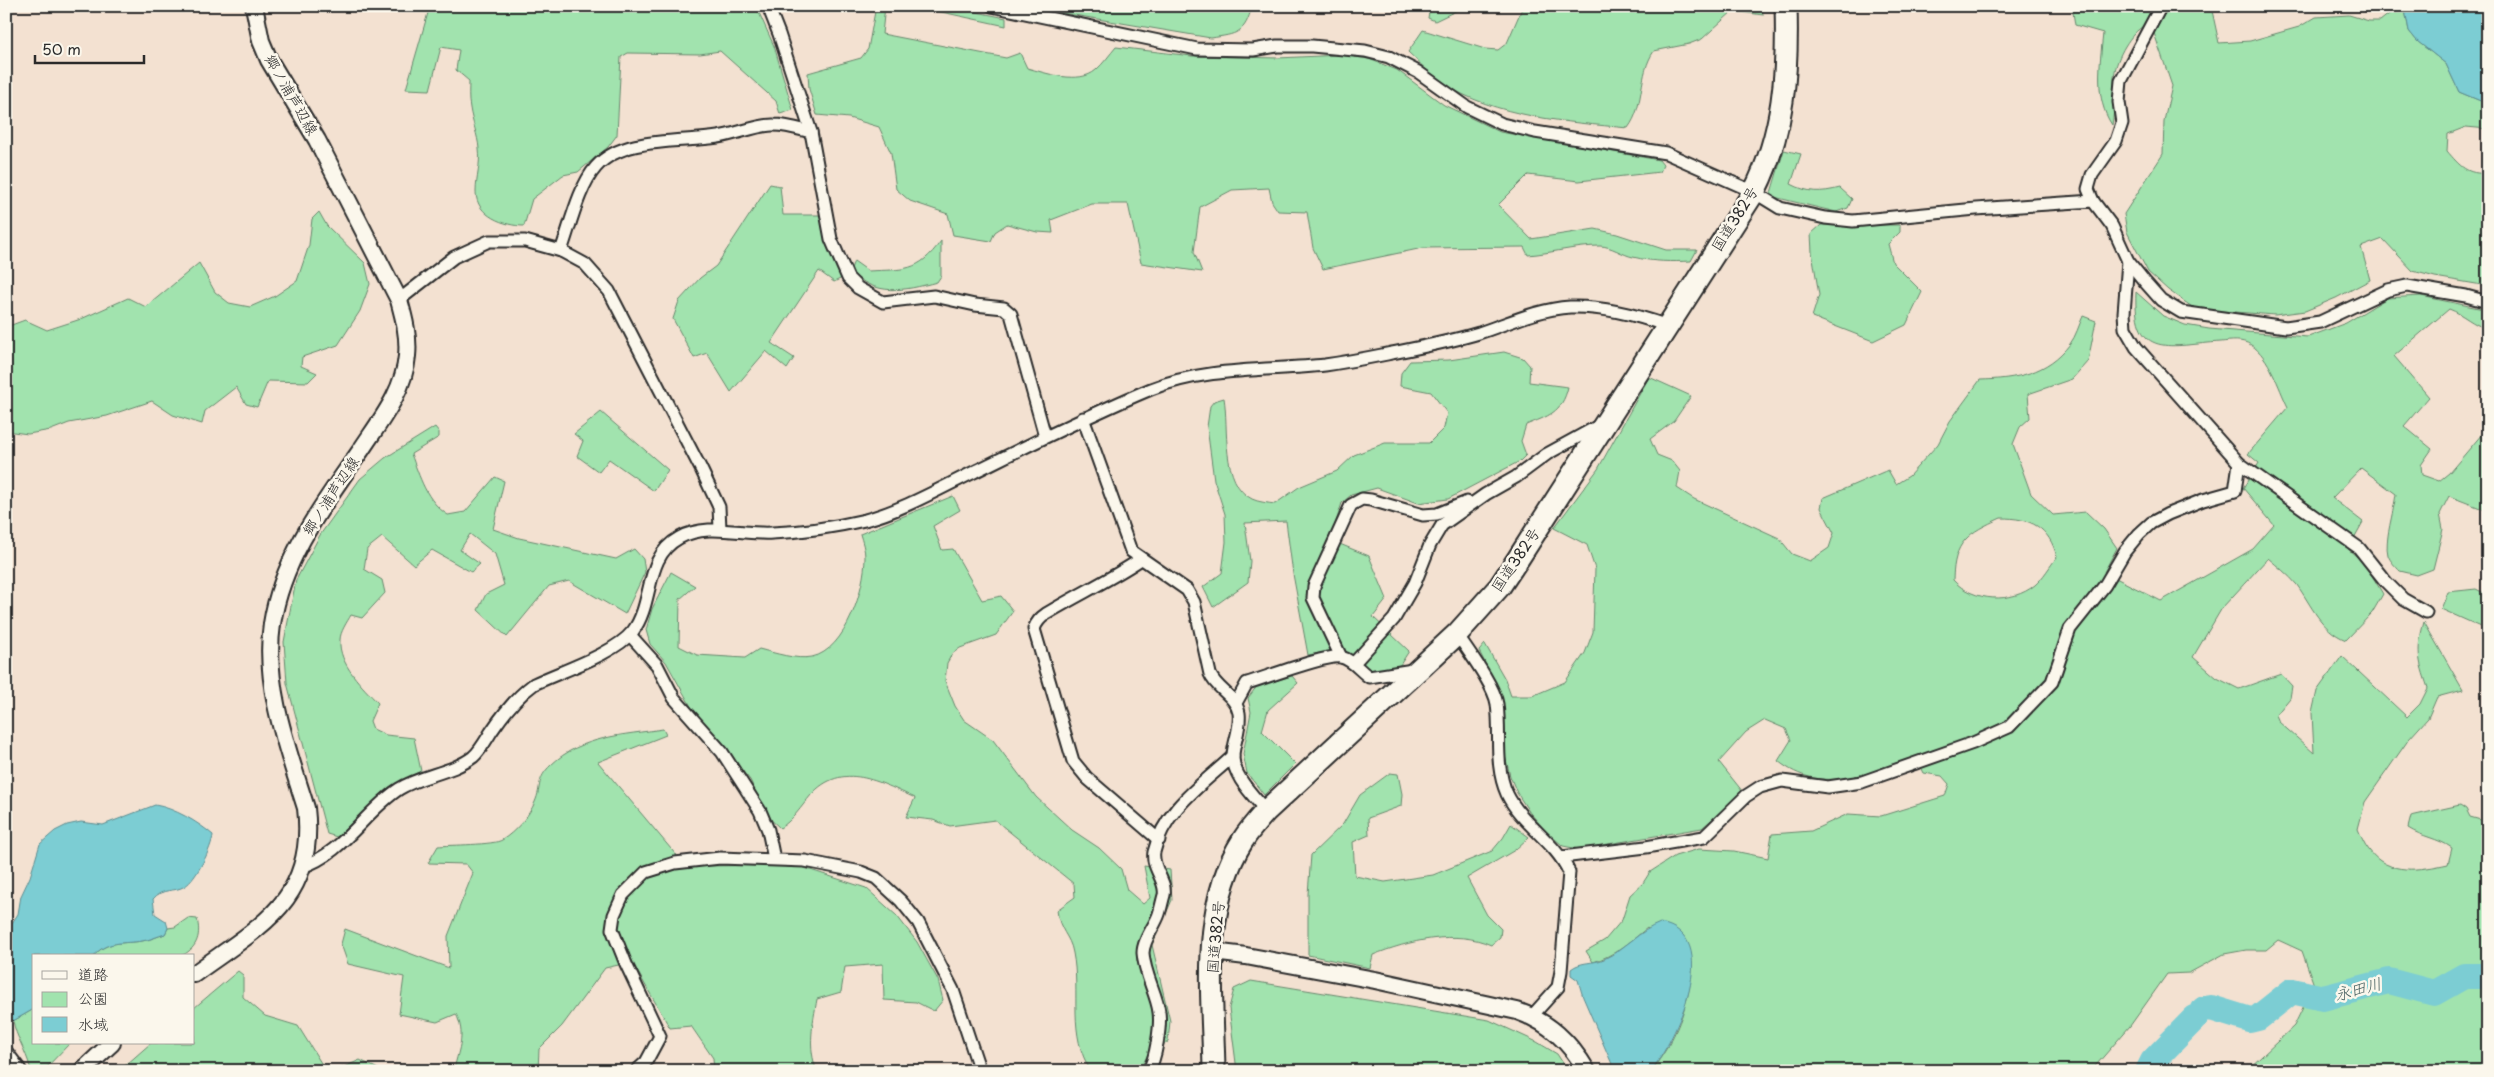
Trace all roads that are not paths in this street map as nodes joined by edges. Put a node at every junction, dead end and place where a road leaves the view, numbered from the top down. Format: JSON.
{"nodes":[{"id":1,"x":254,"y":6,"type":"edge"},
{"id":2,"x":768,"y":6,"type":"edge"},
{"id":3,"x":992,"y":6,"type":"edge"},
{"id":4,"x":1786,"y":6,"type":"edge"},
{"id":5,"x":2161,"y":6,"type":"edge"},
{"id":6,"x":811,"y":132,"type":"junction"},
{"id":7,"x":1754,"y":192,"type":"junction"},
{"id":8,"x":2093,"y":201,"type":"junction"},
{"id":9,"x":561,"y":251,"type":"junction"},
{"id":10,"x":2128,"y":261,"type":"junction"},
{"id":11,"x":399,"y":300,"type":"junction"},
{"id":12,"x":2488,"y":302,"type":"edge"},
{"id":13,"x":1668,"y":326,"type":"junction"},
{"id":14,"x":1083,"y":418,"type":"junction"},
{"id":15,"x":1605,"y":422,"type":"junction"},
{"id":16,"x":1045,"y":436,"type":"junction"},
{"id":17,"x":2238,"y":463,"type":"junction"},
{"id":18,"x":1486,"y":494,"type":"junction"},
{"id":19,"x":720,"y":529,"type":"junction"},
{"id":20,"x":1141,"y":559,"type":"junction"},
{"id":21,"x":2426,"y":612,"type":"dead end"},
{"id":22,"x":1457,"y":634,"type":"junction"},
{"id":23,"x":630,"y":635,"type":"junction"},
{"id":24,"x":1340,"y":656,"type":"junction"},
{"id":25,"x":1354,"y":663,"type":"junction"},
{"id":26,"x":1416,"y":670,"type":"junction"},
{"id":27,"x":1236,"y":703,"type":"junction"},
{"id":28,"x":1233,"y":756,"type":"junction"},
{"id":29,"x":1266,"y":810,"type":"junction"},
{"id":30,"x":1159,"y":840,"type":"junction"},
{"id":31,"x":1562,"y":857,"type":"junction"},
{"id":32,"x":774,"y":859,"type":"junction"},
{"id":33,"x":302,"y":867,"type":"junction"},
{"id":34,"x":1213,"y":952,"type":"junction"},
{"id":35,"x":195,"y":973,"type":"edge"},
{"id":36,"x":1532,"y":1016,"type":"junction"},
{"id":37,"x":111,"y":1044,"type":"edge"},
{"id":38,"x":6,"y":1051,"type":"edge"},
{"id":39,"x":21,"y":1071,"type":"edge"},
{"id":40,"x":82,"y":1071,"type":"edge"},
{"id":41,"x":636,"y":1071,"type":"edge"},
{"id":42,"x":980,"y":1071,"type":"edge"},
{"id":43,"x":1148,"y":1071,"type":"edge"},
{"id":44,"x":1214,"y":1071,"type":"edge"},
{"id":45,"x":1587,"y":1071,"type":"edge"}],
"edges":[{"from":1,"to":11,"type":"main road","name":"郷ノ浦芦辺線"},
{"from":2,"to":6,"type":"street"},
{"from":3,"to":7,"type":"street"},
{"from":4,"to":7,"type":"highway","name":"国道382号"},
{"from":5,"to":8,"type":"street"},
{"from":6,"to":9,"type":"street"},
{"from":6,"to":16,"type":"street"},
{"from":7,"to":8,"type":"street"},
{"from":7,"to":13,"type":"highway","name":"国道382号"},
{"from":8,"to":10,"type":"street"},
{"from":9,"to":11,"type":"street"},
{"from":9,"to":19,"type":"street"},
{"from":10,"to":12,"type":"street"},
{"from":10,"to":17,"type":"street"},
{"from":11,"to":33,"type":"main road","name":"郷ノ浦芦辺線"},
{"from":13,"to":14,"type":"street"},
{"from":13,"to":15,"type":"highway","name":"国道382号"},
{"from":14,"to":16,"type":"street"},
{"from":14,"to":20,"type":"street"},
{"from":15,"to":18,"type":"street"},
{"from":15,"to":22,"type":"highway","name":"国道382号"},
{"from":16,"to":19,"type":"street"},
{"from":17,"to":21,"type":"street"},
{"from":17,"to":31,"type":"street"},
{"from":18,"to":24,"type":"street"},
{"from":18,"to":25,"type":"street"},
{"from":19,"to":23,"type":"street"},
{"from":20,"to":27,"type":"street"},
{"from":20,"to":30,"type":"street"},
{"from":22,"to":26,"type":"highway","name":"国道382号"},
{"from":22,"to":31,"type":"street"},
{"from":23,"to":32,"type":"street"},
{"from":23,"to":33,"type":"street"},
{"from":24,"to":25,"type":"street"},
{"from":24,"to":27,"type":"street"},
{"from":25,"to":26,"type":"street"},
{"from":26,"to":29,"type":"highway","name":"国道382号"},
{"from":27,"to":28,"type":"street"},
{"from":28,"to":29,"type":"street"},
{"from":28,"to":30,"type":"street"},
{"from":29,"to":34,"type":"highway","name":"国道382号"},
{"from":30,"to":43,"type":"street"},
{"from":31,"to":36,"type":"street"},
{"from":32,"to":41,"type":"street"},
{"from":32,"to":42,"type":"street"},
{"from":33,"to":35,"type":"main road","name":"郷ノ浦芦辺線"},
{"from":34,"to":36,"type":"main road"},
{"from":34,"to":44,"type":"highway","name":"国道382号"},
{"from":36,"to":45,"type":"main road"},
{"from":37,"to":40,"type":"main road"},
{"from":38,"to":39,"type":"street"}]}
